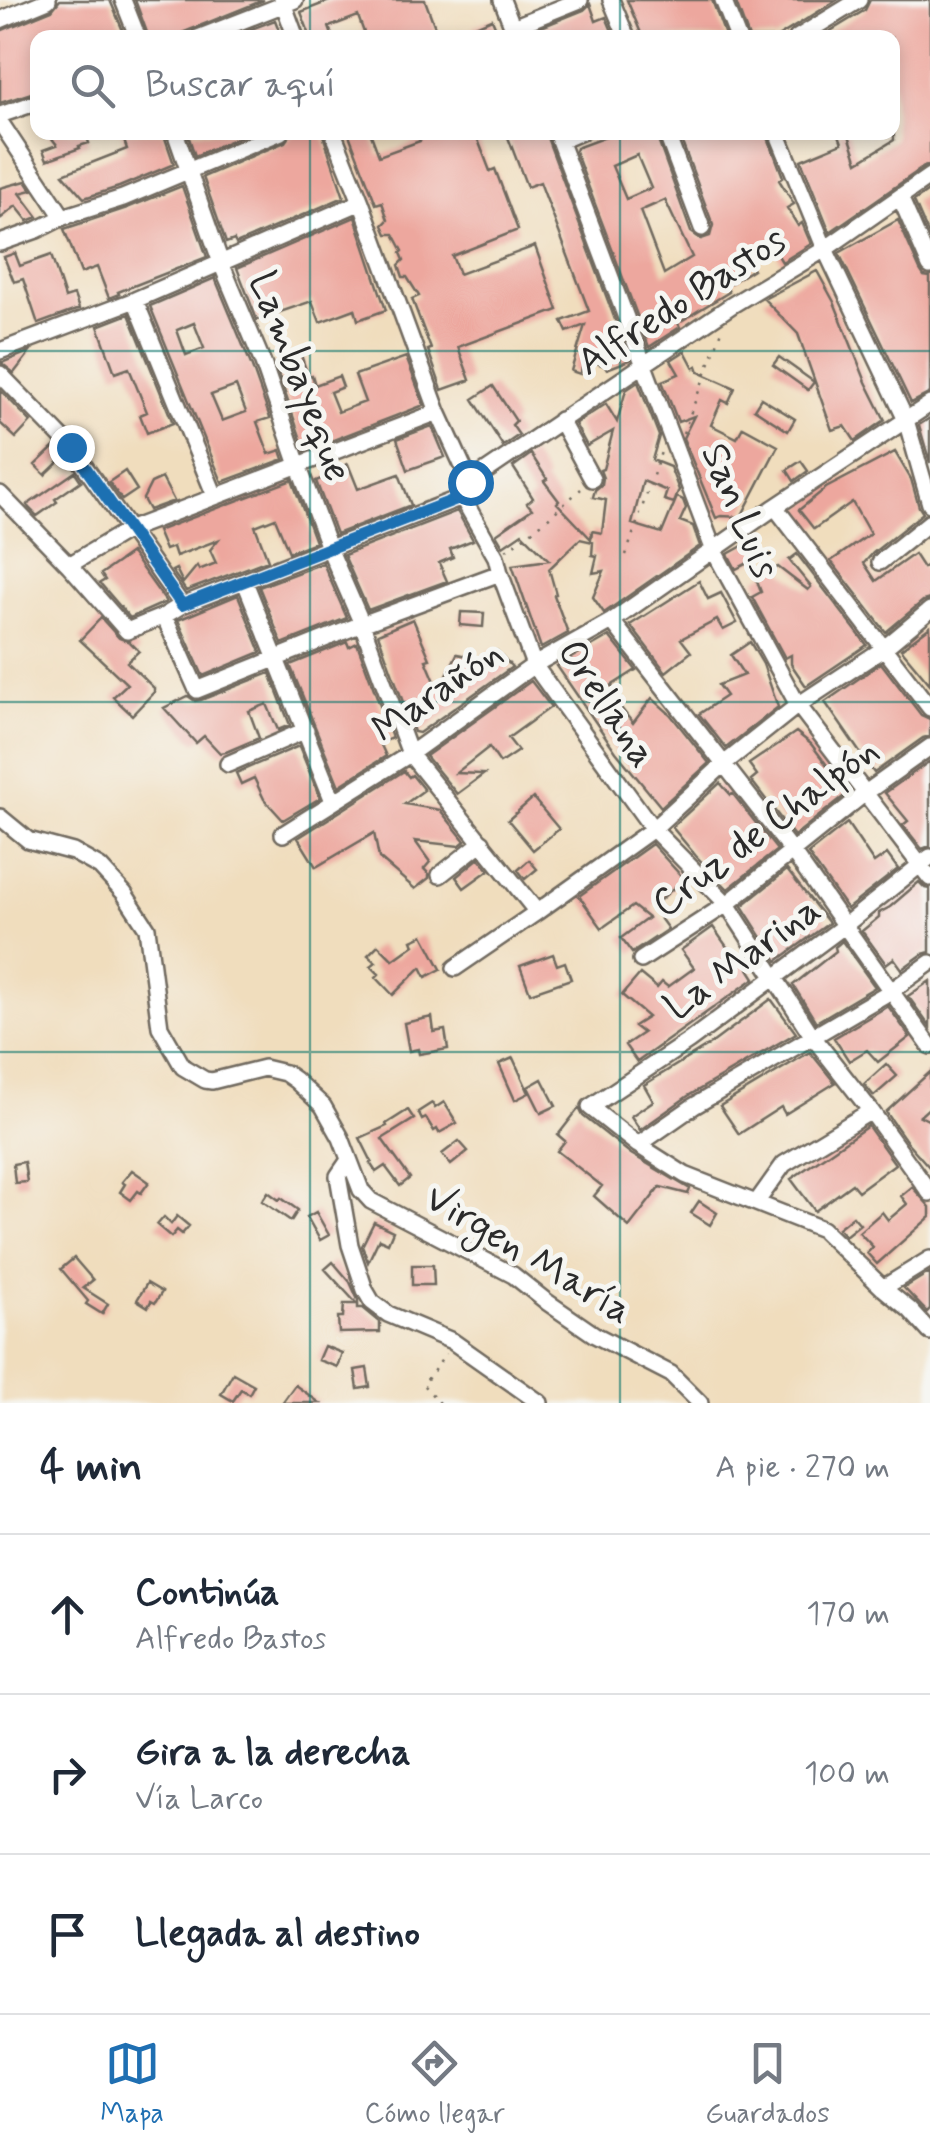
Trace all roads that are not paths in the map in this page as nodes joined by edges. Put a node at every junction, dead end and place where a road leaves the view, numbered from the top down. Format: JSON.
{"nodes":[{"id":1,"x":48,"y":0,"type":"edge"},
{"id":2,"x":123,"y":0,"type":"edge"},
{"id":3,"x":502,"y":0,"type":"edge"},
{"id":4,"x":580,"y":0,"type":"edge"},
{"id":5,"x":611,"y":0,"type":"edge"},
{"id":6,"x":722,"y":0,"type":"edge"},
{"id":7,"x":859,"y":0,"type":"edge"},
{"id":8,"x":287,"y":2,"type":"edge"},
{"id":9,"x":0,"y":20,"type":"edge"},
{"id":10,"x":135,"y":30,"type":"edge"},
{"id":11,"x":218,"y":30,"type":"edge"},
{"id":12,"x":294,"y":30,"type":"edge"},
{"id":13,"x":514,"y":30,"type":"edge"},
{"id":14,"x":519,"y":30,"type":"edge"},
{"id":15,"x":624,"y":30,"type":"edge"},
{"id":16,"x":735,"y":30,"type":"edge"},
{"id":17,"x":809,"y":30,"type":"edge"},
{"id":18,"x":30,"y":105,"type":"edge"},
{"id":19,"x":0,"y":118,"type":"edge"},
{"id":20,"x":178,"y":140,"type":"edge"},
{"id":21,"x":261,"y":140,"type":"edge"},
{"id":22,"x":336,"y":140,"type":"edge"},
{"id":23,"x":559,"y":140,"type":"edge"},
{"id":24,"x":669,"y":140,"type":"edge"},
{"id":25,"x":780,"y":140,"type":"edge"},
{"id":26,"x":190,"y":169,"type":"junction"},
{"id":27,"x":930,"y":176,"type":"edge"},
{"id":28,"x":900,"y":197,"type":"junction"},
{"id":29,"x":361,"y":202,"type":"junction"},
{"id":30,"x":63,"y":218,"type":"junction"},
{"id":31,"x":702,"y":228,"type":"dead end"},
{"id":32,"x":0,"y":242,"type":"edge"},
{"id":33,"x":825,"y":250,"type":"junction"},
{"id":34,"x":221,"y":263,"type":"junction"},
{"id":35,"x":930,"y":266,"type":"edge"},
{"id":36,"x":135,"y":300,"type":"junction"},
{"id":37,"x":0,"y":351,"type":"edge"},
{"id":38,"x":643,"y":365,"type":"junction"},
{"id":39,"x":0,"y":374,"type":"edge"},
{"id":40,"x":930,"y":404,"type":"edge"},
{"id":41,"x":438,"y":412,"type":"junction"},
{"id":42,"x":560,"y":420,"type":"junction"},
{"id":43,"x":906,"y":420,"type":"junction"},
{"id":44,"x":298,"y":465,"type":"junction"},
{"id":45,"x":592,"y":480,"type":"road end"},
{"id":46,"x":466,"y":490,"type":"junction"},
{"id":47,"x":0,"y":494,"type":"edge"},
{"id":48,"x":215,"y":496,"type":"junction"},
{"id":49,"x":930,"y":504,"type":"edge"},
{"id":50,"x":775,"y":507,"type":"junction"},
{"id":51,"x":930,"y":522,"type":"edge"},
{"id":52,"x":128,"y":530,"type":"junction"},
{"id":53,"x":329,"y":548,"type":"junction"},
{"id":54,"x":714,"y":551,"type":"junction"},
{"id":55,"x":880,"y":562,"type":"dead end"},
{"id":56,"x":69,"y":565,"type":"junction"},
{"id":57,"x":498,"y":565,"type":"junction"},
{"id":58,"x":245,"y":582,"type":"junction"},
{"id":59,"x":182,"y":605,"type":"junction"},
{"id":60,"x":930,"y":610,"type":"edge"},
{"id":61,"x":164,"y":616,"type":"junction"},
{"id":62,"x":612,"y":621,"type":"junction"},
{"id":63,"x":362,"y":624,"type":"junction"},
{"id":64,"x":883,"y":649,"type":"junction"},
{"id":65,"x":275,"y":658,"type":"junction"},
{"id":66,"x":534,"y":665,"type":"junction"},
{"id":67,"x":798,"y":706,"type":"junction"},
{"id":68,"x":930,"y":708,"type":"edge"},
{"id":69,"x":306,"y":730,"type":"junction"},
{"id":70,"x":930,"y":747,"type":"edge"},
{"id":71,"x":410,"y":754,"type":"junction"},
{"id":72,"x":725,"y":763,"type":"junction"},
{"id":73,"x":228,"y":764,"type":"dead end"},
{"id":74,"x":864,"y":794,"type":"junction"},
{"id":75,"x":333,"y":801,"type":"junction"},
{"id":76,"x":0,"y":817,"type":"edge"},
{"id":77,"x":653,"y":828,"type":"junction"},
{"id":78,"x":283,"y":834,"type":"dead end"},
{"id":79,"x":482,"y":842,"type":"junction"},
{"id":80,"x":791,"y":850,"type":"junction"},
{"id":81,"x":925,"y":860,"type":"edge"},
{"id":82,"x":440,"y":875,"type":"dead end"},
{"id":83,"x":930,"y":878,"type":"edge"},
{"id":84,"x":726,"y":904,"type":"junction"},
{"id":85,"x":537,"y":912,"type":"junction"},
{"id":86,"x":844,"y":926,"type":"junction"},
{"id":87,"x":641,"y":960,"type":"dead end"},
{"id":88,"x":930,"y":963,"type":"edge"},
{"id":89,"x":455,"y":968,"type":"dead end"},
{"id":90,"x":774,"y":978,"type":"junction"},
{"id":91,"x":891,"y":992,"type":"junction"},
{"id":92,"x":813,"y":1037,"type":"junction"},
{"id":93,"x":930,"y":1046,"type":"edge"},
{"id":94,"x":871,"y":1111,"type":"junction"},
{"id":95,"x":638,"y":1145,"type":"junction"},
{"id":96,"x":350,"y":1160,"type":"junction"},
{"id":97,"x":930,"y":1194,"type":"edge"},
{"id":98,"x":756,"y":1203,"type":"junction"},
{"id":99,"x":930,"y":1259,"type":"edge"},
{"id":100,"x":882,"y":1288,"type":"junction"},
{"id":101,"x":930,"y":1332,"type":"edge"},
{"id":102,"x":540,"y":1403,"type":"edge"},
{"id":103,"x":700,"y":1403,"type":"edge"}],
"edges":[{"from":1,"to":9,"type":"street"},
{"from":2,"to":10,"type":"street"},
{"from":3,"to":13,"type":"street"},
{"from":4,"to":14,"type":"street"},
{"from":5,"to":15,"type":"street"},
{"from":6,"to":16,"type":"street"},
{"from":7,"to":17,"type":"street"},
{"from":8,"to":11,"type":"street"},
{"from":8,"to":12,"type":"street"},
{"from":18,"to":19,"type":"street"},
{"from":19,"to":30,"type":"street"},
{"from":20,"to":26,"type":"street","name":"Lambayeque"},
{"from":21,"to":26,"type":"street"},
{"from":22,"to":29,"type":"street","name":"Orellana"},
{"from":23,"to":38,"type":"street","name":"San Luis"},
{"from":24,"to":31,"type":"street"},
{"from":25,"to":33,"type":"street"},
{"from":26,"to":30,"type":"street"},
{"from":26,"to":34,"type":"street","name":"Lambayeque"},
{"from":27,"to":28,"type":"street","name":"Alfredo Bastos"},
{"from":28,"to":33,"type":"street","name":"Alfredo Bastos"},
{"from":28,"to":35,"type":"street"},
{"from":29,"to":34,"type":"street"},
{"from":29,"to":41,"type":"street","name":"Orellana"},
{"from":30,"to":32,"type":"street"},
{"from":33,"to":38,"type":"street","name":"Alfredo Bastos"},
{"from":33,"to":43,"type":"street"},
{"from":34,"to":36,"type":"street"},
{"from":34,"to":44,"type":"street","name":"Lambayeque"},
{"from":36,"to":37,"type":"street"},
{"from":36,"to":48,"type":"street"},
{"from":38,"to":42,"type":"street","name":"Alfredo Bastos"},
{"from":38,"to":54,"type":"street","name":"San Luis"},
{"from":39,"to":52,"type":"street"},
{"from":40,"to":43,"type":"street","name":"Marañón"},
{"from":41,"to":44,"type":"street"},
{"from":41,"to":46,"type":"street","name":"Orellana"},
{"from":42,"to":45,"type":"street"},
{"from":42,"to":46,"type":"street","name":"Alfredo Bastos"},
{"from":43,"to":49,"type":"street"},
{"from":43,"to":50,"type":"street","name":"Marañón"},
{"from":44,"to":48,"type":"street"},
{"from":44,"to":53,"type":"street","name":"Lambayeque"},
{"from":46,"to":53,"type":"street","name":"Alfredo Bastos"},
{"from":46,"to":57,"type":"street","name":"Orellana"},
{"from":47,"to":56,"type":"street"},
{"from":48,"to":52,"type":"street"},
{"from":50,"to":54,"type":"street","name":"Marañón"},
{"from":50,"to":64,"type":"street"},
{"from":51,"to":55,"type":"street"},
{"from":52,"to":56,"type":"street"},
{"from":52,"to":59,"type":"street"},
{"from":53,"to":58,"type":"street","name":"Alfredo Bastos"},
{"from":53,"to":63,"type":"street","name":"Lambayeque"},
{"from":54,"to":62,"type":"street","name":"Marañón"},
{"from":54,"to":67,"type":"street","name":"San Luis"},
{"from":56,"to":61,"type":"street"},
{"from":57,"to":63,"type":"street"},
{"from":57,"to":66,"type":"street","name":"Orellana"},
{"from":58,"to":59,"type":"street","name":"Alfredo Bastos"},
{"from":58,"to":65,"type":"street"},
{"from":59,"to":61,"type":"street","name":"Alfredo Bastos"},
{"from":60,"to":64,"type":"street"},
{"from":61,"to":65,"type":"street"},
{"from":62,"to":66,"type":"street","name":"Marañón"},
{"from":62,"to":72,"type":"street"},
{"from":63,"to":65,"type":"street"},
{"from":63,"to":71,"type":"street","name":"Lambayeque"},
{"from":64,"to":67,"type":"street"},
{"from":64,"to":68,"type":"street"},
{"from":65,"to":69,"type":"street"},
{"from":66,"to":71,"type":"street","name":"Marañón"},
{"from":66,"to":77,"type":"street","name":"Orellana"},
{"from":67,"to":72,"type":"street"},
{"from":67,"to":74,"type":"street","name":"San Luis"},
{"from":69,"to":73,"type":"street"},
{"from":69,"to":75,"type":"street"},
{"from":70,"to":74,"type":"street","name":"Cruz de Chalpón"},
{"from":71,"to":75,"type":"street","name":"Marañón"},
{"from":71,"to":79,"type":"street","name":"Lambayeque"},
{"from":72,"to":77,"type":"street"},
{"from":72,"to":80,"type":"street"},
{"from":74,"to":80,"type":"street","name":"Cruz de Chalpón"},
{"from":74,"to":81,"type":"street","name":"San Luis"},
{"from":75,"to":78,"type":"street","name":"Marañón"},
{"from":76,"to":96,"type":"street","name":"Virgen María"},
{"from":77,"to":84,"type":"street","name":"Orellana"},
{"from":77,"to":85,"type":"street"},
{"from":79,"to":82,"type":"street"},
{"from":79,"to":85,"type":"street","name":"Lambayeque"},
{"from":80,"to":84,"type":"street","name":"Cruz de Chalpón"},
{"from":80,"to":86,"type":"street"},
{"from":81,"to":83,"type":"street","name":"San Luis"},
{"from":81,"to":86,"type":"street","name":"La Marina"},
{"from":84,"to":87,"type":"street","name":"Cruz de Chalpón"},
{"from":84,"to":90,"type":"street","name":"Orellana"},
{"from":85,"to":89,"type":"street"},
{"from":86,"to":90,"type":"street","name":"La Marina"},
{"from":86,"to":91,"type":"street"},
{"from":88,"to":91,"type":"street"},
{"from":90,"to":92,"type":"street","name":"Orellana"},
{"from":90,"to":95,"type":"street","name":"La Marina"},
{"from":91,"to":92,"type":"street"},
{"from":91,"to":93,"type":"street"},
{"from":92,"to":94,"type":"street","name":"Orellana"},
{"from":92,"to":95,"type":"street"},
{"from":94,"to":97,"type":"street","name":"Orellana"},
{"from":94,"to":98,"type":"street"},
{"from":95,"to":98,"type":"street"},
{"from":96,"to":102,"type":"street"},
{"from":96,"to":103,"type":"street","name":"Virgen María"},
{"from":98,"to":100,"type":"street"},
{"from":99,"to":100,"type":"street"},
{"from":100,"to":101,"type":"street"}]}
